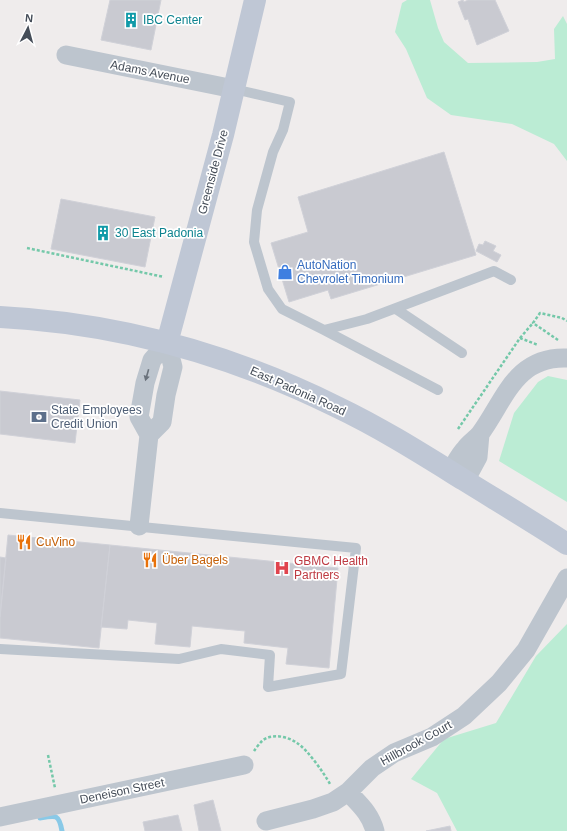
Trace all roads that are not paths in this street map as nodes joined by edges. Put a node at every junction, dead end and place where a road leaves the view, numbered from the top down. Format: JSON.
{"nodes":[{"id":1,"x":255,"y":0,"type":"edge"},
{"id":2,"x":66,"y":55,"type":"dead end"},
{"id":3,"x":234,"y":89,"type":"junction"},
{"id":4,"x":511,"y":280,"type":"dead end"},
{"id":5,"x":396,"y":309,"type":"junction"},
{"id":6,"x":0,"y":317,"type":"edge"},
{"id":7,"x":324,"y":330,"type":"junction"},
{"id":8,"x":167,"y":343,"type":"junction"},
{"id":9,"x":462,"y":353,"type":"dead end"},
{"id":10,"x":567,"y":358,"type":"edge"},
{"id":11,"x":438,"y":390,"type":"dead end"},
{"id":12,"x":458,"y":476,"type":"junction"},
{"id":13,"x":0,"y":512,"type":"edge"},
{"id":14,"x":139,"y":526,"type":"junction"},
{"id":15,"x":567,"y":544,"type":"edge"},
{"id":16,"x":567,"y":578,"type":"edge"},
{"id":17,"x":0,"y":649,"type":"edge"},
{"id":18,"x":244,"y":765,"type":"road end"},
{"id":19,"x":343,"y":795,"type":"junction"},
{"id":20,"x":0,"y":817,"type":"edge"},
{"id":21,"x":266,"y":821,"type":"dead end"},
{"id":22,"x":375,"y":831,"type":"edge"}],
"edges":[{"from":1,"to":3,"type":"street","name":"Greenside Drive"},
{"from":2,"to":3,"type":"street","name":"Adams Avenue"},
{"from":3,"to":7,"type":"lane"},
{"from":3,"to":8,"type":"street","name":"Greenside Drive"},
{"from":4,"to":5,"type":"lane"},
{"from":5,"to":7,"type":"lane"},
{"from":5,"to":9,"type":"lane"},
{"from":6,"to":8,"type":"street","name":"East Padonia Road"},
{"from":7,"to":11,"type":"lane"},
{"from":8,"to":12,"type":"street","name":"East Padonia Road"},
{"from":8,"to":14,"type":"street"},
{"from":10,"to":12,"type":"street"},
{"from":12,"to":15,"type":"street","name":"East Padonia Road"},
{"from":13,"to":14,"type":"lane"},
{"from":14,"to":17,"type":"lane"},
{"from":16,"to":19,"type":"street","name":"Hillbrook Court"},
{"from":18,"to":20,"type":"street","name":"Deneison Street"},
{"from":19,"to":21,"type":"street","name":"Hillbrook Court"},
{"from":19,"to":22,"type":"street"}]}
